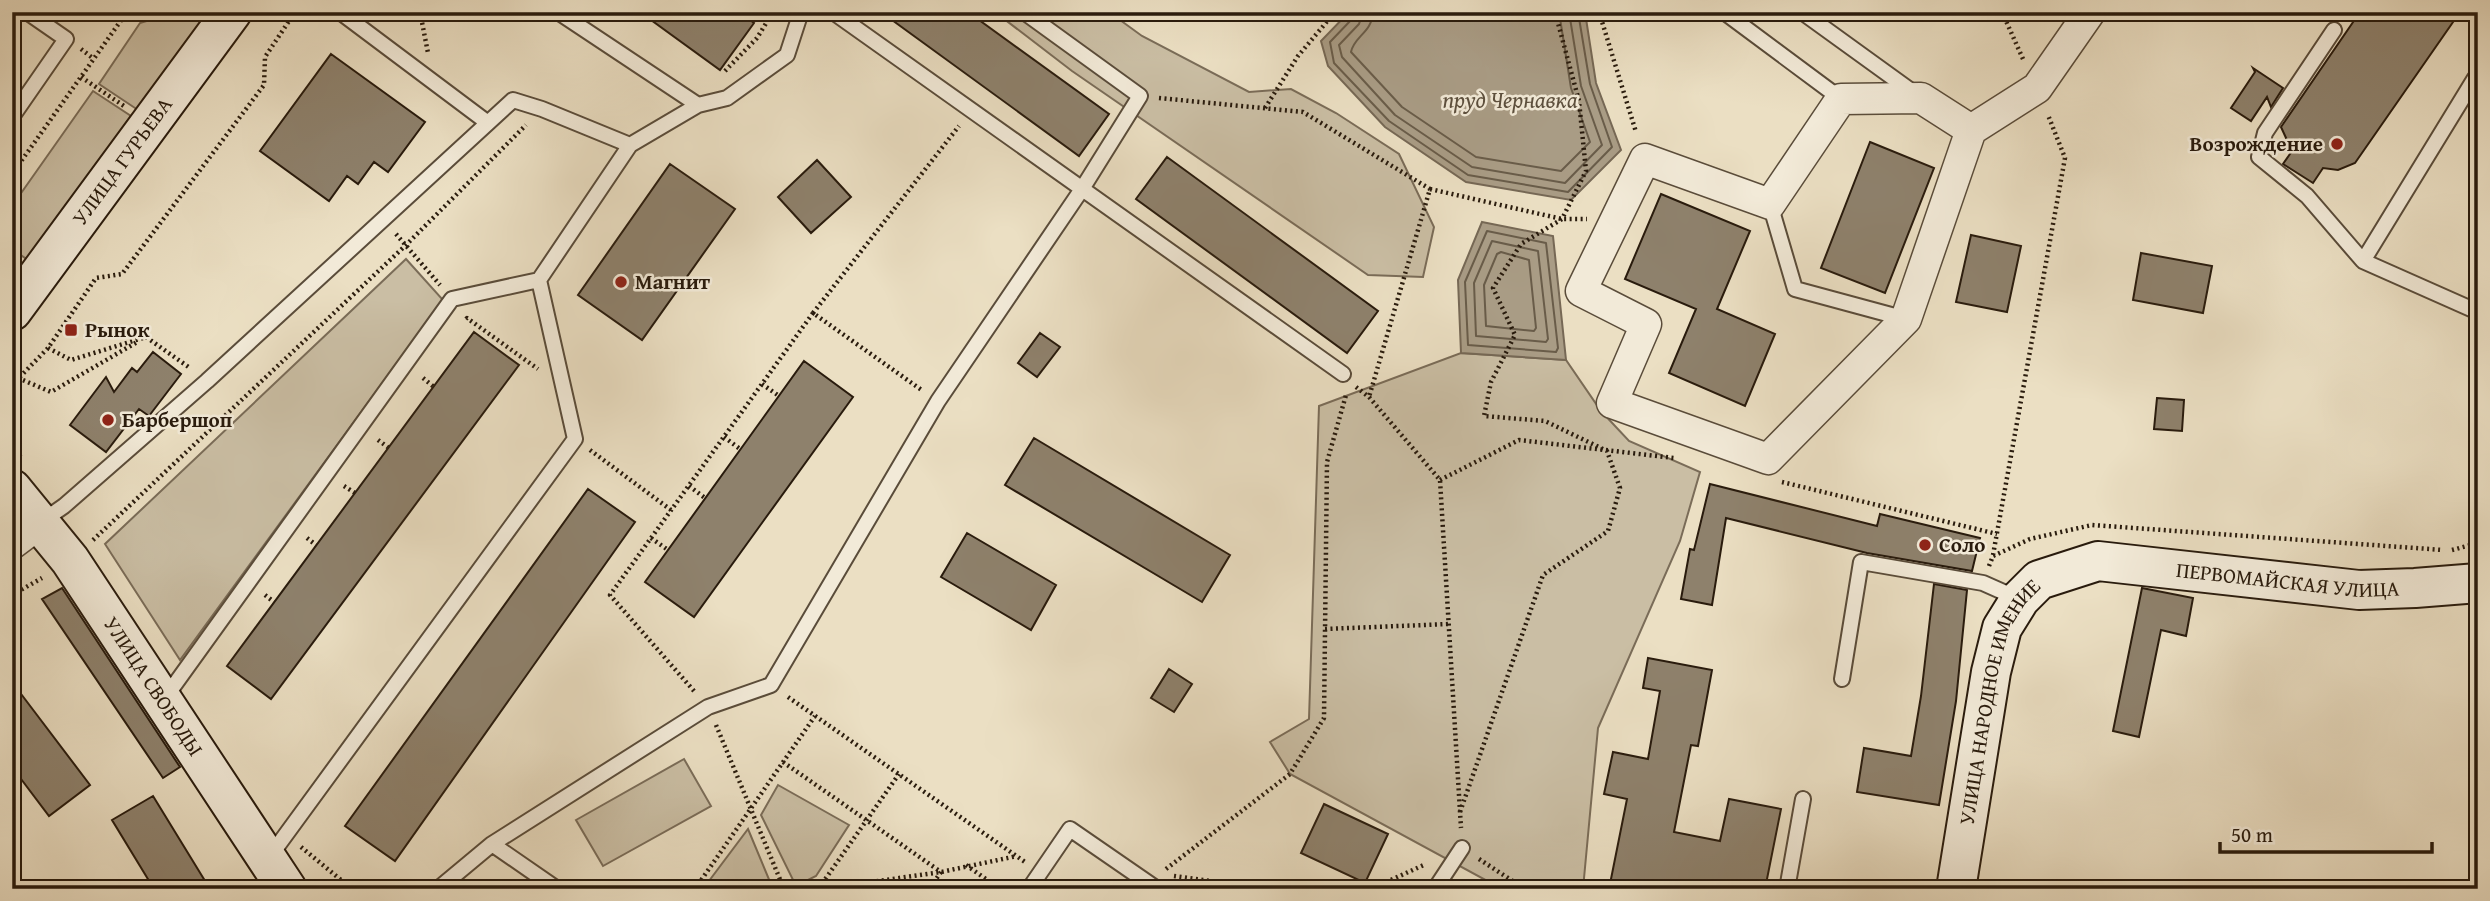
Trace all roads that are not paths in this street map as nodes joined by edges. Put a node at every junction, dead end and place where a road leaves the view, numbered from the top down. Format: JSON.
{"nodes":[{"id":1,"x":27,"y":12,"type":"edge"},
{"id":2,"x":232,"y":12,"type":"edge"},
{"id":3,"x":340,"y":12,"type":"edge"},
{"id":4,"x":558,"y":12,"type":"edge"},
{"id":5,"x":802,"y":12,"type":"edge"},
{"id":6,"x":833,"y":12,"type":"edge"},
{"id":7,"x":1024,"y":12,"type":"edge"},
{"id":8,"x":1724,"y":12,"type":"edge"},
{"id":9,"x":1802,"y":12,"type":"edge"},
{"id":10,"x":2090,"y":12,"type":"edge"},
{"id":11,"x":2334,"y":30,"type":"dead end"},
{"id":12,"x":2475,"y":78,"type":"dead end"},
{"id":13,"x":1921,"y":98,"type":"junction"},
{"id":14,"x":1841,"y":99,"type":"junction"},
{"id":15,"x":698,"y":105,"type":"junction"},
{"id":16,"x":12,"y":117,"type":"edge"},
{"id":17,"x":488,"y":123,"type":"junction"},
{"id":18,"x":1971,"y":130,"type":"junction"},
{"id":19,"x":630,"y":145,"type":"junction"},
{"id":20,"x":1082,"y":189,"type":"junction"},
{"id":21,"x":1770,"y":204,"type":"junction"},
{"id":22,"x":2362,"y":261,"type":"junction"},
{"id":23,"x":539,"y":280,"type":"junction"},
{"id":24,"x":12,"y":311,"type":"edge"},
{"id":25,"x":2478,"y":312,"type":"edge"},
{"id":26,"x":1906,"y":319,"type":"junction"},
{"id":27,"x":1346,"y":378,"type":"road end"},
{"id":28,"x":12,"y":489,"type":"edge"},
{"id":29,"x":26,"y":534,"type":"edge"},
{"id":30,"x":2098,"y":561,"type":"joint"},
{"id":31,"x":2478,"y":583,"type":"edge"},
{"id":32,"x":2020,"y":599,"type":"junction"},
{"id":33,"x":1842,"y":679,"type":"dead end"},
{"id":34,"x":162,"y":702,"type":"junction"},
{"id":35,"x":1803,"y":799,"type":"dead end"},
{"id":36,"x":492,"y":844,"type":"junction"},
{"id":37,"x":1462,"y":848,"type":"road end"},
{"id":38,"x":277,"y":874,"type":"edge"},
{"id":39,"x":438,"y":889,"type":"edge"},
{"id":40,"x":557,"y":889,"type":"edge"},
{"id":41,"x":1029,"y":889,"type":"edge"},
{"id":42,"x":1157,"y":889,"type":"edge"},
{"id":43,"x":1435,"y":889,"type":"edge"},
{"id":44,"x":1787,"y":889,"type":"edge"},
{"id":45,"x":1956,"y":889,"type":"edge"}],
"edges":[{"from":1,"to":16,"type":"lane"},
{"from":2,"to":24,"type":"street","name":"УЛИЦА ГУРЬЕВА"},
{"from":3,"to":17,"type":"lane"},
{"from":4,"to":15,"type":"lane"},
{"from":5,"to":15,"type":"lane"},
{"from":6,"to":20,"type":"lane"},
{"from":7,"to":20,"type":"lane"},
{"from":8,"to":14,"type":"lane"},
{"from":9,"to":13,"type":"lane"},
{"from":10,"to":18,"type":"street"},
{"from":11,"to":22,"type":"lane"},
{"from":12,"to":22,"type":"lane"},
{"from":13,"to":14,"type":"street"},
{"from":13,"to":18,"type":"street"},
{"from":14,"to":21,"type":"street"},
{"from":15,"to":19,"type":"lane"},
{"from":17,"to":19,"type":"lane"},
{"from":17,"to":29,"type":"lane"},
{"from":18,"to":26,"type":"street"},
{"from":19,"to":23,"type":"lane"},
{"from":20,"to":27,"type":"lane"},
{"from":20,"to":36,"type":"lane"},
{"from":21,"to":26,"type":"lane"},
{"from":21,"to":26,"type":"street"},
{"from":22,"to":25,"type":"lane"},
{"from":23,"to":34,"type":"lane"},
{"from":23,"to":38,"type":"lane"},
{"from":28,"to":29,"type":"street","name":"УЛИЦА СВОБОДЫ"},
{"from":29,"to":34,"type":"street","name":"УЛИЦА СВОБОДЫ"},
{"from":30,"to":31,"type":"street","name":"ПЕРВОМАЙСКАЯ УЛИЦА"},
{"from":30,"to":32,"type":"street","name":"УЛИЦА НАРОДНОЕ ИМЕНИЕ"},
{"from":32,"to":33,"type":"lane"},
{"from":32,"to":45,"type":"street","name":"УЛИЦА НАРОДНОЕ ИМЕНИЕ"},
{"from":34,"to":38,"type":"street","name":"УЛИЦА СВОБОДЫ"},
{"from":35,"to":44,"type":"lane"},
{"from":36,"to":39,"type":"lane"},
{"from":36,"to":40,"type":"lane"},
{"from":37,"to":43,"type":"lane"},
{"from":41,"to":42,"type":"lane"}]}
